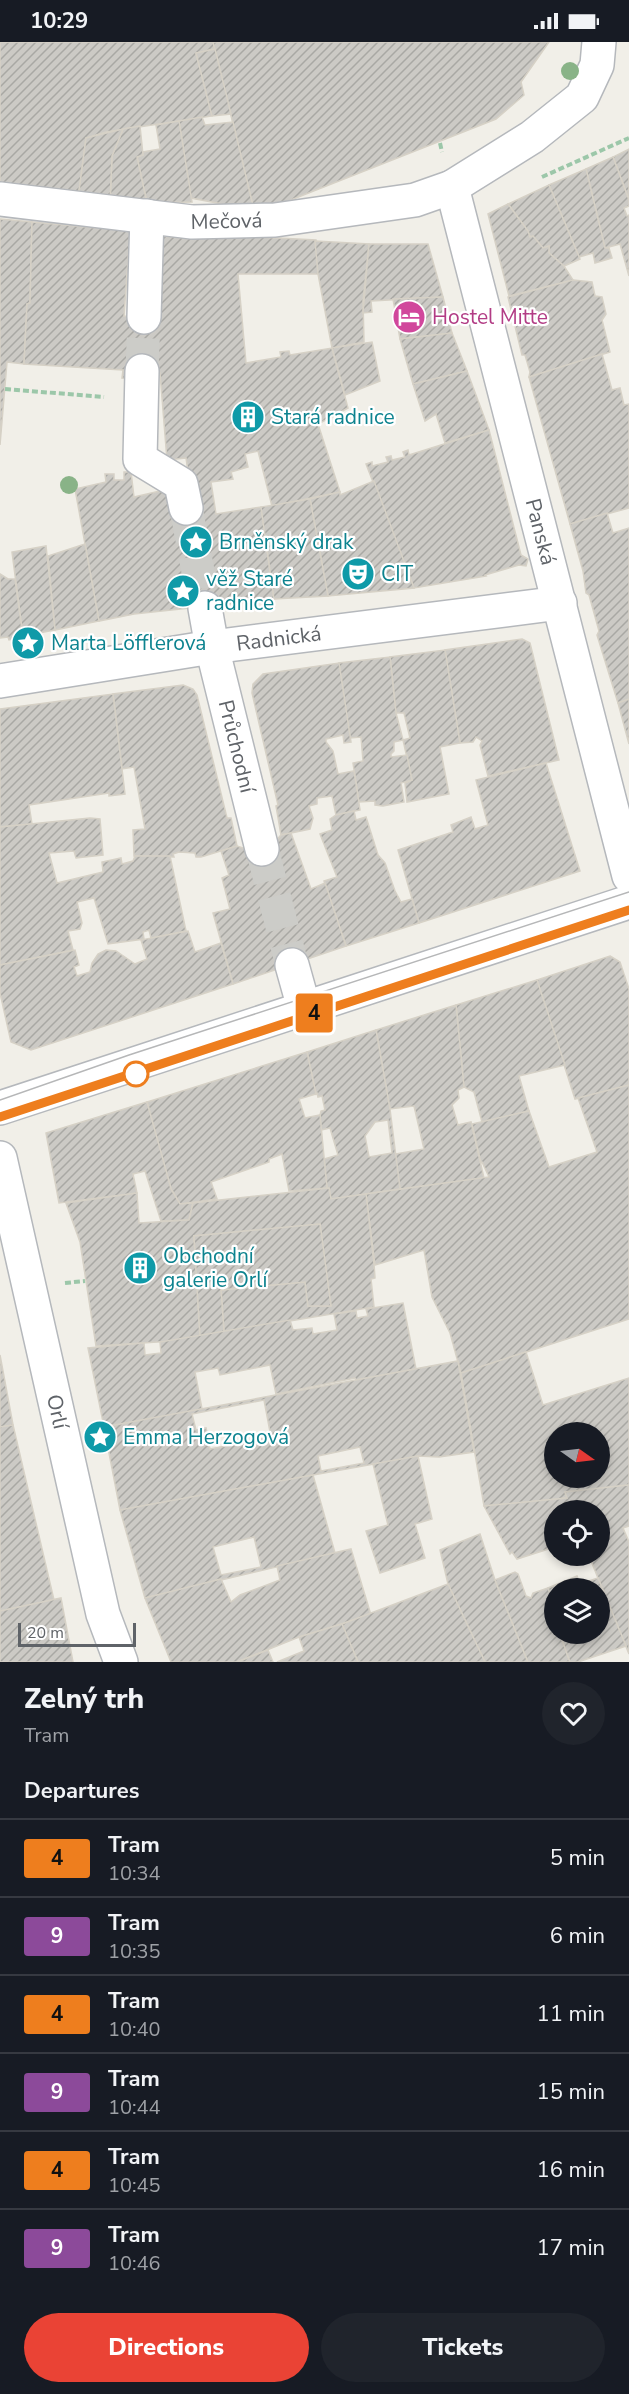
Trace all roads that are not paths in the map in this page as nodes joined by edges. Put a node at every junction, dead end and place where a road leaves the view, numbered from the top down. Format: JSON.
{"nodes":[{"id":1,"x":599,"y":42,"type":"edge"},
{"id":2,"x":452,"y":187,"type":"junction"},
{"id":3,"x":0,"y":199,"type":"edge"},
{"id":4,"x":147,"y":216,"type":"junction"},
{"id":5,"x":144,"y":317,"type":"tunnel mouth"},
{"id":6,"x":142,"y":386,"type":"tunnel mouth"},
{"id":7,"x":186,"y":508,"type":"tunnel mouth"},
{"id":8,"x":560,"y":603,"type":"junction"},
{"id":9,"x":204,"y":608,"type":"tunnel mouth"},
{"id":10,"x":212,"y":647,"type":"junction"},
{"id":11,"x":0,"y":681,"type":"edge"},
{"id":12,"x":262,"y":849,"type":"tunnel mouth"},
{"id":13,"x":629,"y":876,"type":"edge"},
{"id":14,"x":629,"y":902,"type":"edge"},
{"id":15,"x":292,"y":965,"type":"tunnel mouth"},
{"id":16,"x":304,"y":1008,"type":"junction"},
{"id":17,"x":0,"y":1108,"type":"edge"},
{"id":18,"x":0,"y":1158,"type":"edge"},
{"id":19,"x":121,"y":1662,"type":"edge"}],
"edges":[{"from":1,"to":2,"type":"street","name":"Mečová"},
{"from":2,"to":4,"type":"street","name":"Mečová"},
{"from":2,"to":8,"type":"street","name":"Panská"},
{"from":3,"to":4,"type":"street","name":"Mečová"},
{"from":4,"to":5,"type":"street"},
{"from":6,"to":7,"type":"street"},
{"from":8,"to":10,"type":"street","name":"Radnická"},
{"from":8,"to":13,"type":"street","name":"Panská"},
{"from":9,"to":10,"type":"street","name":"Průchodní"},
{"from":10,"to":11,"type":"street","name":"Radnická"},
{"from":10,"to":12,"type":"street","name":"Průchodní"},
{"from":14,"to":16,"type":"street"},
{"from":15,"to":16,"type":"street"},
{"from":16,"to":17,"type":"street"},
{"from":18,"to":19,"type":"street","name":"Orlí"}]}
